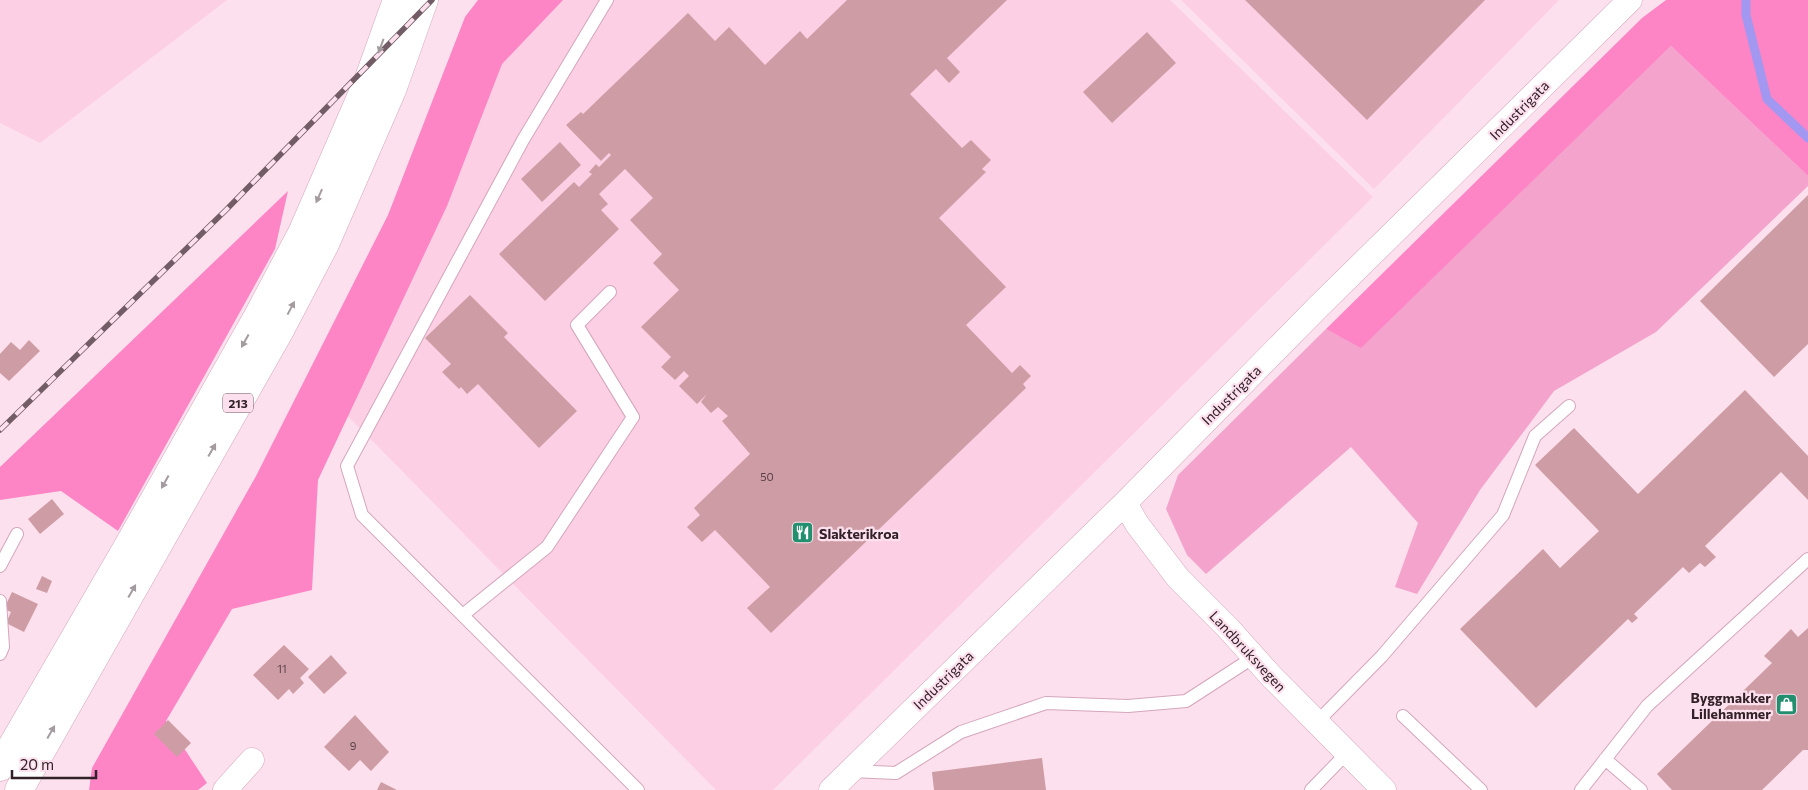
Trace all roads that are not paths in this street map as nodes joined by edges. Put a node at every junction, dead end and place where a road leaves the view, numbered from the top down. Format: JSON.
{"nodes":[{"id":1,"x":397,"y":0,"type":"edge"},
{"id":2,"x":424,"y":0,"type":"edge"},
{"id":3,"x":606,"y":0,"type":"edge"},
{"id":4,"x":1630,"y":0,"type":"edge"},
{"id":5,"x":610,"y":292,"type":"dead end"},
{"id":6,"x":1569,"y":406,"type":"dead end"},
{"id":7,"x":1125,"y":503,"type":"junction"},
{"id":8,"x":17,"y":534,"type":"dead end"},
{"id":9,"x":1808,"y":560,"type":"edge"},
{"id":10,"x":0,"y":566,"type":"edge"},
{"id":11,"x":0,"y":601,"type":"edge"},
{"id":12,"x":464,"y":614,"type":"junction"},
{"id":13,"x":0,"y":654,"type":"edge"},
{"id":14,"x":1254,"y":657,"type":"junction"},
{"id":15,"x":1403,"y":716,"type":"dead end"},
{"id":16,"x":1317,"y":722,"type":"junction"},
{"id":17,"x":1346,"y":754,"type":"junction"},
{"id":18,"x":1605,"y":759,"type":"junction"},
{"id":19,"x":252,"y":760,"type":"dead end"},
{"id":20,"x":0,"y":767,"type":"edge"},
{"id":21,"x":851,"y":771,"type":"junction"},
{"id":22,"x":19,"y":790,"type":"edge"},
{"id":23,"x":225,"y":790,"type":"edge"},
{"id":24,"x":638,"y":790,"type":"edge"},
{"id":25,"x":831,"y":790,"type":"edge"},
{"id":26,"x":1311,"y":790,"type":"edge"},
{"id":27,"x":1384,"y":790,"type":"edge"},
{"id":28,"x":1481,"y":790,"type":"edge"},
{"id":29,"x":1582,"y":790,"type":"edge"},
{"id":30,"x":1641,"y":790,"type":"edge"}],
"edges":[{"from":1,"to":20,"type":"main road","number":"213","one_way":true},
{"from":22,"to":2,"type":"main road","number":"213","one_way":true},
{"from":3,"to":12,"type":"lane"},
{"from":4,"to":7,"type":"street","name":"Industrigata"},
{"from":5,"to":12,"type":"lane"},
{"from":6,"to":16,"type":"lane"},
{"from":7,"to":14,"type":"street","name":"Landbruksvegen"},
{"from":7,"to":21,"type":"street","name":"Industrigata"},
{"from":8,"to":10,"type":"lane"},
{"from":9,"to":18,"type":"lane"},
{"from":11,"to":13,"type":"lane"},
{"from":12,"to":24,"type":"lane"},
{"from":14,"to":16,"type":"street","name":"Landbruksvegen"},
{"from":14,"to":21,"type":"lane"},
{"from":15,"to":28,"type":"lane"},
{"from":16,"to":17,"type":"street","name":"Landbruksvegen"},
{"from":17,"to":26,"type":"lane"},
{"from":17,"to":27,"type":"street","name":"Landbruksvegen"},
{"from":18,"to":29,"type":"lane"},
{"from":18,"to":30,"type":"lane"},
{"from":19,"to":23,"type":"street"},
{"from":21,"to":25,"type":"street","name":"Industrigata"}]}
